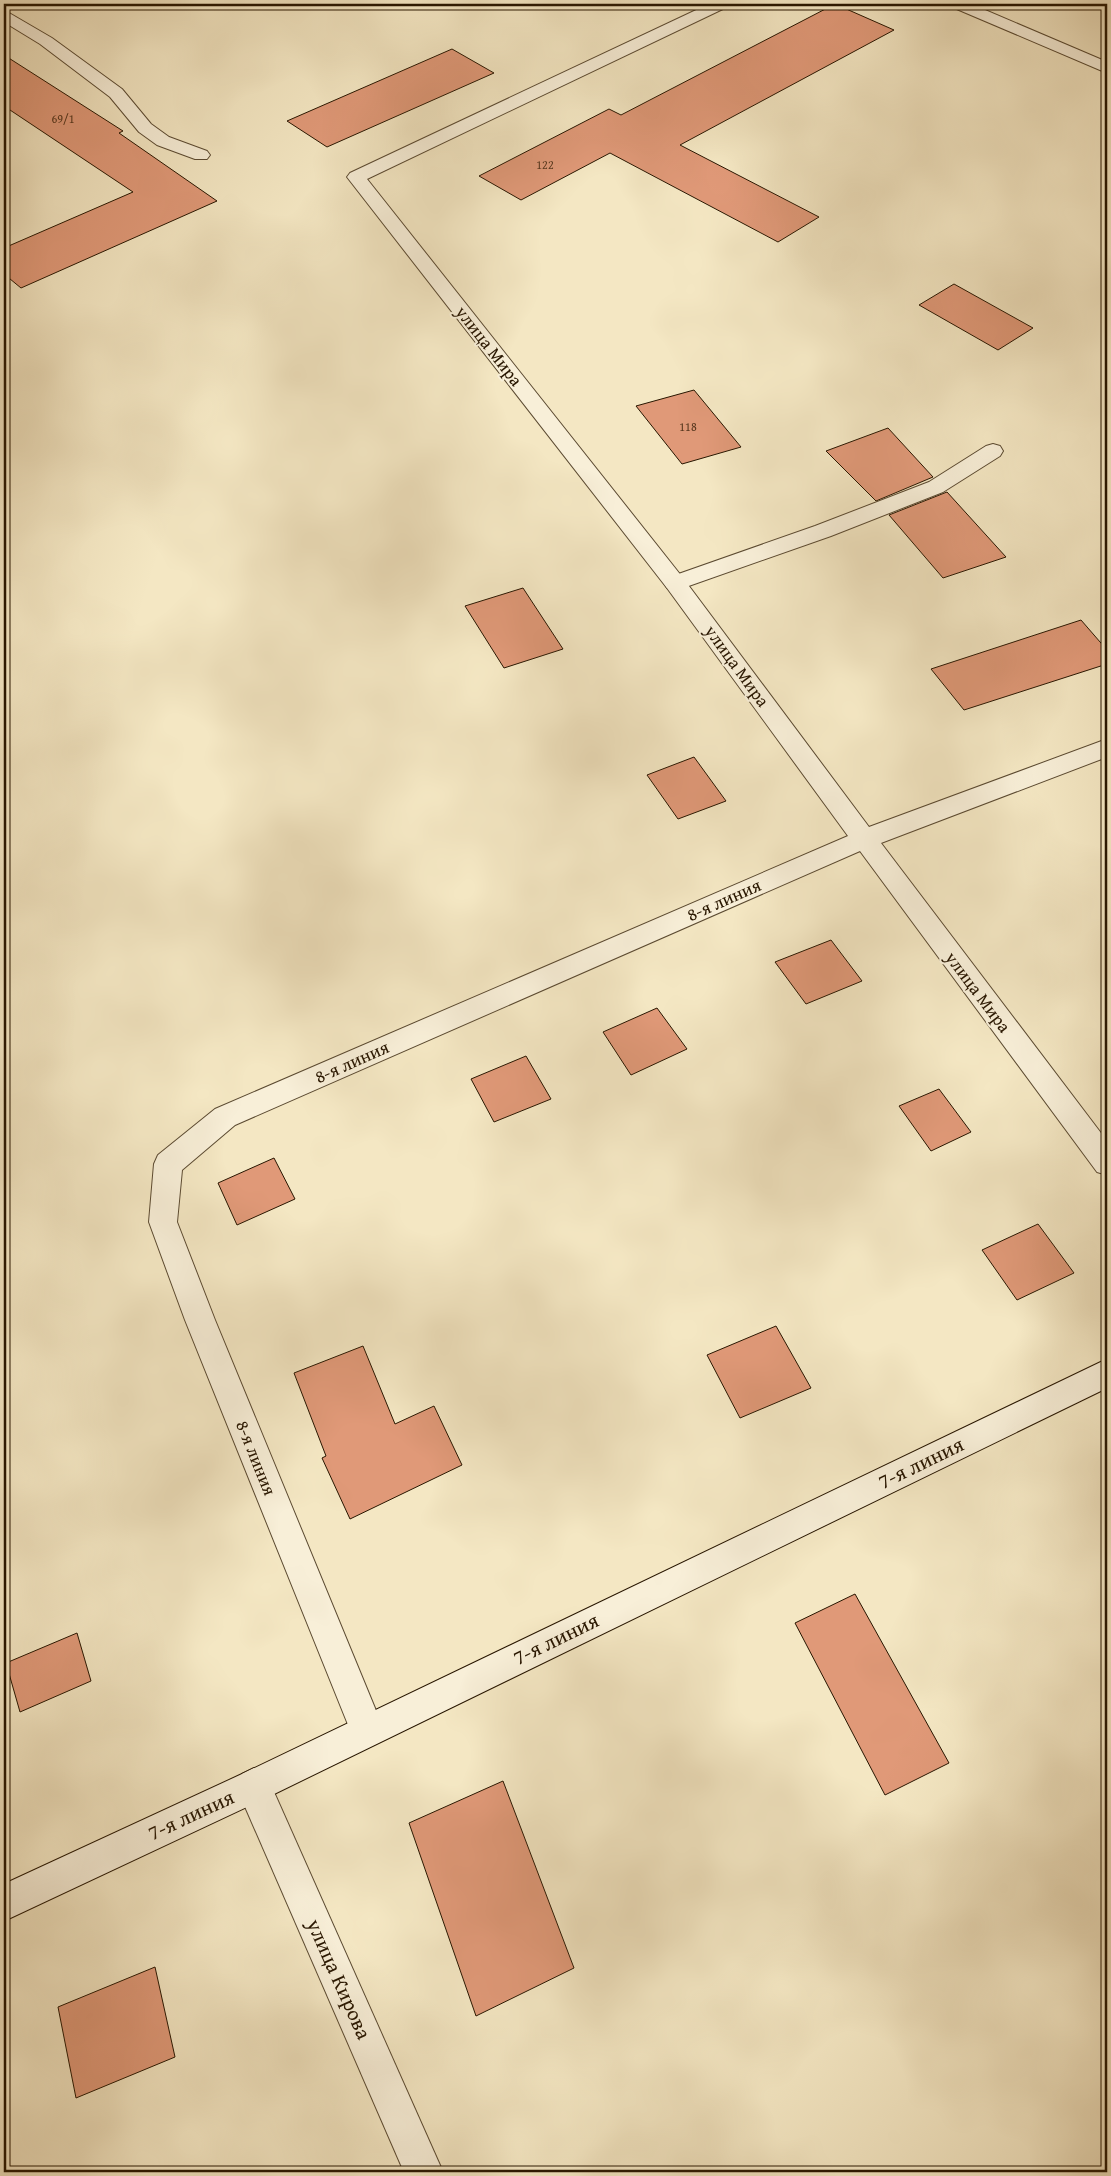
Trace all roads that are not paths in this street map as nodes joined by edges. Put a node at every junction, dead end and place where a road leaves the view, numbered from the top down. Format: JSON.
{"nodes":[{"id":1,"x":721,"y":4,"type":"edge"},
{"id":2,"x":958,"y":4,"type":"edge"},
{"id":3,"x":4,"y":15,"type":"edge"},
{"id":4,"x":1107,"y":68,"type":"edge"},
{"id":5,"x":200,"y":156,"type":"dead end"},
{"id":6,"x":993,"y":451,"type":"dead end"},
{"id":7,"x":675,"y":583,"type":"junction"},
{"id":8,"x":1107,"y":748,"type":"edge"},
{"id":9,"x":864,"y":840,"type":"junction"},
{"id":10,"x":1107,"y":1163,"type":"edge"},
{"id":11,"x":1107,"y":1373,"type":"edge"},
{"id":12,"x":367,"y":1730,"type":"junction"},
{"id":13,"x":254,"y":1786,"type":"junction"},
{"id":14,"x":4,"y":1903,"type":"edge"},
{"id":15,"x":424,"y":2172,"type":"edge"}],
"edges":[{"from":1,"to":7,"type":"street","name":"улица Мира"},
{"from":2,"to":4,"type":"street"},
{"from":3,"to":5,"type":"street"},
{"from":6,"to":7,"type":"street"},
{"from":7,"to":9,"type":"street","name":"улица Мира"},
{"from":8,"to":9,"type":"street","name":"8-я линия"},
{"from":9,"to":10,"type":"street","name":"улица Мира"},
{"from":9,"to":12,"type":"street","name":"8-я линия"},
{"from":11,"to":12,"type":"street","name":"7-я линия"},
{"from":12,"to":13,"type":"street","name":"7-я линия"},
{"from":13,"to":14,"type":"street","name":"7-я линия"},
{"from":13,"to":15,"type":"street","name":"улица Кирова"}]}
